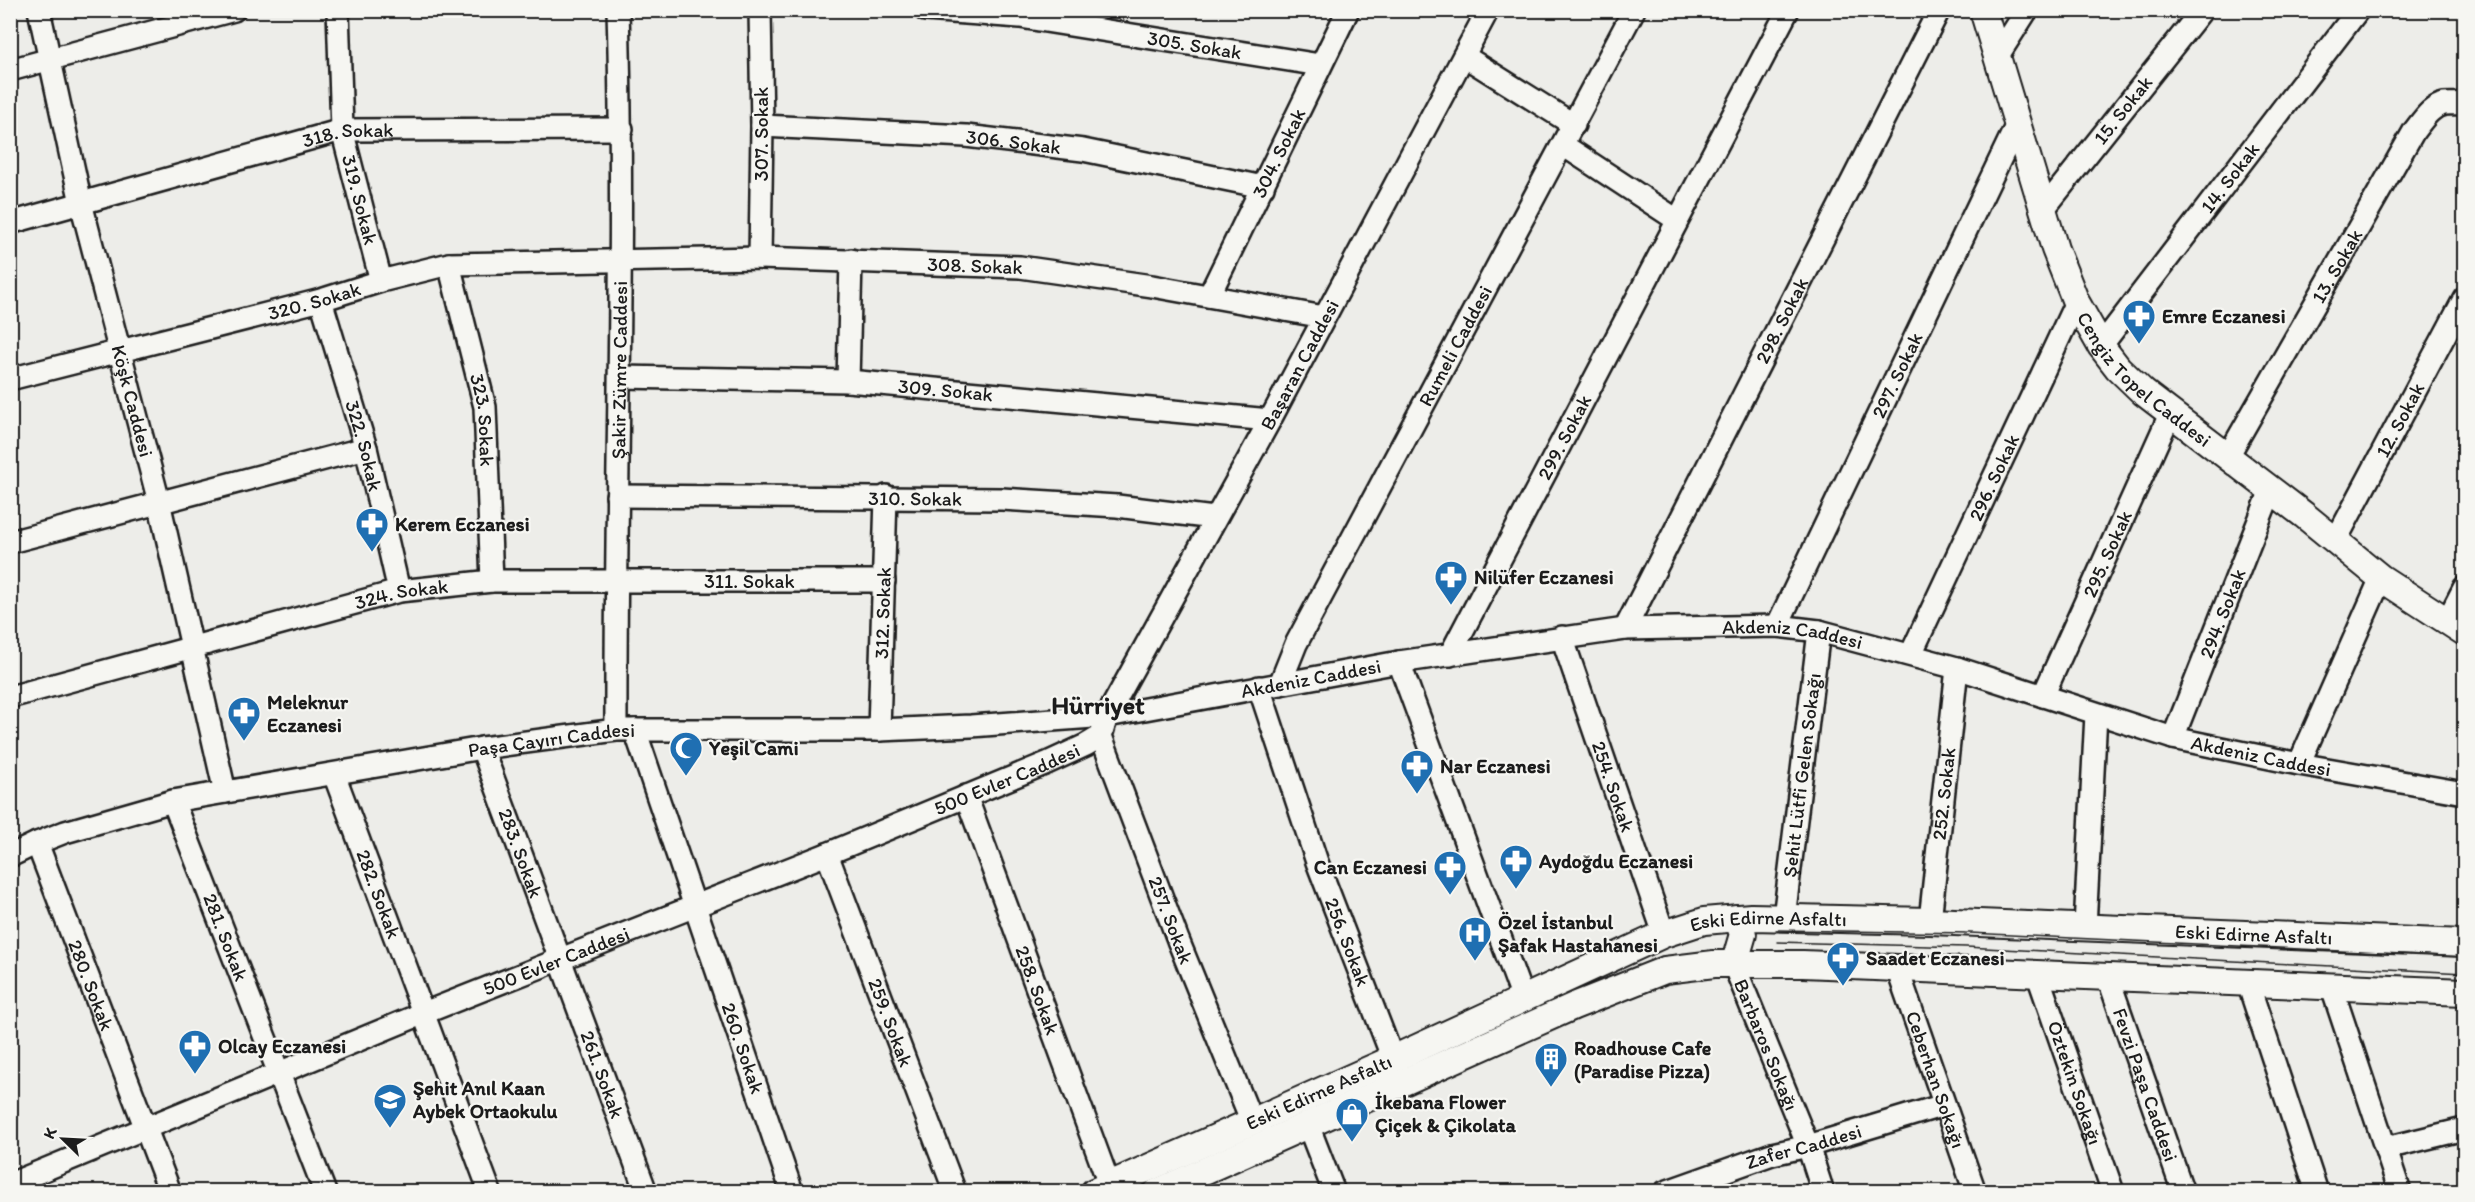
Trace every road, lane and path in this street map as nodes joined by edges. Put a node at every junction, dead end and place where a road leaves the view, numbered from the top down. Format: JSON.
{"nodes":[{"id":1,"x":39,"y":10,"type":"edge"},
{"id":2,"x":234,"y":10,"type":"edge"},
{"id":3,"x":338,"y":10,"type":"edge"},
{"id":4,"x":618,"y":10,"type":"edge"},
{"id":5,"x":759,"y":10,"type":"edge"},
{"id":6,"x":925,"y":10,"type":"edge"},
{"id":7,"x":1348,"y":10,"type":"edge"},
{"id":8,"x":1488,"y":10,"type":"edge"},
{"id":9,"x":1634,"y":10,"type":"edge"},
{"id":10,"x":1788,"y":10,"type":"edge"},
{"id":11,"x":1939,"y":10,"type":"edge"},
{"id":12,"x":1983,"y":10,"type":"edge"},
{"id":13,"x":2027,"y":10,"type":"edge"},
{"id":14,"x":2202,"y":10,"type":"edge"},
{"id":15,"x":2358,"y":10,"type":"edge"},
{"id":16,"x":1464,"y":56,"type":"junction"},
{"id":17,"x":1997,"y":57,"type":"junction"},
{"id":18,"x":51,"y":59,"type":"junction"},
{"id":19,"x":1320,"y":65,"type":"junction"},
{"id":20,"x":10,"y":70,"type":"edge"},
{"id":21,"x":2463,"y":105,"type":"edge"},
{"id":22,"x":2017,"y":124,"type":"junction"},
{"id":23,"x":1574,"y":125,"type":"junction"},
{"id":24,"x":762,"y":126,"type":"junction"},
{"id":25,"x":621,"y":129,"type":"junction"},
{"id":26,"x":342,"y":130,"type":"junction"},
{"id":27,"x":1563,"y":145,"type":"junction"},
{"id":28,"x":1263,"y":187,"type":"junction"},
{"id":29,"x":81,"y":203,"type":"junction"},
{"id":30,"x":2043,"y":210,"type":"junction"},
{"id":31,"x":1677,"y":220,"type":"junction"},
{"id":32,"x":10,"y":223,"type":"edge"},
{"id":33,"x":760,"y":258,"type":"junction"},
{"id":34,"x":621,"y":259,"type":"junction"},
{"id":35,"x":851,"y":260,"type":"junction"},
{"id":36,"x":450,"y":264,"type":"junction"},
{"id":37,"x":381,"y":281,"type":"junction"},
{"id":38,"x":1209,"y":296,"type":"junction"},
{"id":39,"x":2464,"y":299,"type":"edge"},
{"id":40,"x":321,"y":300,"type":"junction"},
{"id":41,"x":2076,"y":302,"type":"junction"},
{"id":42,"x":1324,"y":317,"type":"junction"},
{"id":43,"x":2101,"y":346,"type":"junction"},
{"id":44,"x":121,"y":350,"type":"junction"},
{"id":45,"x":620,"y":377,"type":"junction"},
{"id":46,"x":10,"y":379,"type":"edge"},
{"id":47,"x":848,"y":381,"type":"junction"},
{"id":48,"x":2171,"y":412,"type":"junction"},
{"id":49,"x":1270,"y":420,"type":"junction"},
{"id":50,"x":366,"y":448,"type":"junction"},
{"id":51,"x":2228,"y":456,"type":"junction"},
{"id":52,"x":2271,"y":490,"type":"junction"},
{"id":53,"x":617,"y":496,"type":"junction"},
{"id":54,"x":886,"y":496,"type":"junction"},
{"id":55,"x":159,"y":502,"type":"junction"},
{"id":56,"x":1214,"y":518,"type":"junction"},
{"id":57,"x":2336,"y":540,"type":"junction"},
{"id":58,"x":10,"y":542,"type":"edge"},
{"id":59,"x":2381,"y":578,"type":"junction"},
{"id":60,"x":492,"y":581,"type":"junction"},
{"id":61,"x":615,"y":581,"type":"junction"},
{"id":62,"x":884,"y":581,"type":"junction"},
{"id":63,"x":2464,"y":588,"type":"edge"},
{"id":64,"x":399,"y":591,"type":"junction"},
{"id":65,"x":1777,"y":626,"type":"junction"},
{"id":66,"x":2456,"y":626,"type":"edge"},
{"id":67,"x":1625,"y":629,"type":"junction"},
{"id":68,"x":1819,"y":632,"type":"junction"},
{"id":69,"x":1562,"y":637,"type":"junction"},
{"id":70,"x":192,"y":648,"type":"junction"},
{"id":71,"x":1450,"y":654,"type":"junction"},
{"id":72,"x":1911,"y":654,"type":"junction"},
{"id":73,"x":1399,"y":662,"type":"junction"},
{"id":74,"x":1958,"y":668,"type":"junction"},
{"id":75,"x":1269,"y":686,"type":"junction"},
{"id":76,"x":2043,"y":696,"type":"junction"},
{"id":77,"x":10,"y":697,"type":"edge"},
{"id":78,"x":2096,"y":714,"type":"junction"},
{"id":79,"x":1104,"y":726,"type":"junction"},
{"id":80,"x":625,"y":730,"type":"junction"},
{"id":81,"x":879,"y":730,"type":"junction"},
{"id":82,"x":2173,"y":738,"type":"junction"},
{"id":83,"x":482,"y":748,"type":"junction"},
{"id":84,"x":2299,"y":764,"type":"junction"},
{"id":85,"x":334,"y":774,"type":"junction"},
{"id":86,"x":225,"y":792,"type":"junction"},
{"id":87,"x":2464,"y":793,"type":"edge"},
{"id":88,"x":966,"y":796,"type":"junction"},
{"id":89,"x":173,"y":801,"type":"junction"},
{"id":90,"x":37,"y":843,"type":"junction"},
{"id":91,"x":827,"y":854,"type":"junction"},
{"id":92,"x":10,"y":856,"type":"edge"},
{"id":93,"x":693,"y":906,"type":"junction"},
{"id":94,"x":1737,"y":918,"type":"junction"},
{"id":95,"x":1784,"y":918,"type":"junction"},
{"id":96,"x":1930,"y":921,"type":"junction"},
{"id":97,"x":2085,"y":927,"type":"junction"},
{"id":98,"x":1664,"y":934,"type":"junction"},
{"id":99,"x":2464,"y":943,"type":"edge"},
{"id":100,"x":561,"y":958,"type":"junction"},
{"id":101,"x":1734,"y":965,"type":"junction"},
{"id":102,"x":1897,"y":968,"type":"junction"},
{"id":103,"x":2037,"y":973,"type":"junction"},
{"id":104,"x":2108,"y":977,"type":"junction"},
{"id":105,"x":2248,"y":983,"type":"junction"},
{"id":106,"x":2331,"y":985,"type":"junction"},
{"id":107,"x":2464,"y":992,"type":"edge"},
{"id":108,"x":1523,"y":999,"type":"junction"},
{"id":109,"x":424,"y":1013,"type":"junction"},
{"id":110,"x":1393,"y":1059,"type":"junction"},
{"id":111,"x":279,"y":1072,"type":"junction"},
{"id":112,"x":1944,"y":1106,"type":"junction"},
{"id":113,"x":1252,"y":1122,"type":"junction"},
{"id":114,"x":1308,"y":1125,"type":"junction"},
{"id":115,"x":147,"y":1126,"type":"junction"},
{"id":116,"x":2464,"y":1129,"type":"edge"},
{"id":117,"x":1279,"y":1137,"type":"junction"},
{"id":118,"x":1808,"y":1146,"type":"junction"},
{"id":119,"x":2386,"y":1148,"type":"junction"},
{"id":120,"x":10,"y":1184,"type":"edge"},
{"id":121,"x":1102,"y":1188,"type":"edge"},
{"id":122,"x":13,"y":1191,"type":"edge"},
{"id":123,"x":170,"y":1191,"type":"edge"},
{"id":124,"x":325,"y":1191,"type":"edge"},
{"id":125,"x":490,"y":1191,"type":"edge"},
{"id":126,"x":646,"y":1191,"type":"edge"},
{"id":127,"x":792,"y":1191,"type":"edge"},
{"id":128,"x":955,"y":1191,"type":"edge"},
{"id":129,"x":1157,"y":1191,"type":"edge"},
{"id":130,"x":1334,"y":1191,"type":"edge"},
{"id":131,"x":1665,"y":1191,"type":"edge"},
{"id":132,"x":1823,"y":1191,"type":"edge"},
{"id":133,"x":1975,"y":1191,"type":"edge"},
{"id":134,"x":2113,"y":1191,"type":"edge"},
{"id":135,"x":2183,"y":1191,"type":"edge"},
{"id":136,"x":2317,"y":1191,"type":"edge"},
{"id":137,"x":2400,"y":1191,"type":"edge"}],
"edges":[{"from":1,"to":18,"type":"street","name":"Köşk Caddesi"},
{"from":2,"to":18,"type":"street"},
{"from":3,"to":26,"type":"street","name":"319. Sokak"},
{"from":4,"to":25,"type":"street","name":"Şakir Zümre Caddesi"},
{"from":5,"to":24,"type":"street","name":"307. Sokak"},
{"from":6,"to":19,"type":"street","name":"305. Sokak"},
{"from":7,"to":19,"type":"street","name":"304. Sokak"},
{"from":8,"to":16,"type":"street","name":"Başaran Caddesi"},
{"from":9,"to":23,"type":"street","name":"Rumeli Caddesi"},
{"from":10,"to":31,"type":"street","name":"299. Sokak"},
{"from":11,"to":67,"type":"street","name":"298. Sokak"},
{"from":12,"to":17,"type":"main road","name":"Cengiz Topel Caddesi"},
{"from":13,"to":17,"type":"street"},
{"from":14,"to":30,"type":"street","name":"15. Sokak"},
{"from":15,"to":43,"type":"street","name":"14. Sokak"},
{"from":16,"to":23,"type":"street"},
{"from":16,"to":42,"type":"street","name":"Başaran Caddesi"},
{"from":17,"to":22,"type":"main road","name":"Cengiz Topel Caddesi"},
{"from":18,"to":20,"type":"street"},
{"from":18,"to":29,"type":"street","name":"Köşk Caddesi"},
{"from":19,"to":28,"type":"street","name":"304. Sokak"},
{"from":21,"to":51,"type":"street","name":"13. Sokak"},
{"from":22,"to":30,"type":"main road","name":"Cengiz Topel Caddesi"},
{"from":22,"to":65,"type":"street","name":"297. Sokak"},
{"from":23,"to":27,"type":"street","name":"Rumeli Caddesi"},
{"from":24,"to":28,"type":"street","name":"306. Sokak"},
{"from":24,"to":33,"type":"street","name":"307. Sokak"},
{"from":25,"to":26,"type":"street","name":"318. Sokak"},
{"from":25,"to":34,"type":"street","name":"Şakir Zümre Caddesi"},
{"from":26,"to":29,"type":"street","name":"318. Sokak"},
{"from":26,"to":37,"type":"street","name":"319. Sokak"},
{"from":27,"to":31,"type":"street"},
{"from":27,"to":75,"type":"street","name":"Rumeli Caddesi"},
{"from":28,"to":38,"type":"street","name":"304. Sokak"},
{"from":29,"to":32,"type":"street","name":"318. Sokak"},
{"from":29,"to":44,"type":"street","name":"Köşk Caddesi"},
{"from":30,"to":41,"type":"main road","name":"Cengiz Topel Caddesi"},
{"from":31,"to":71,"type":"street","name":"299. Sokak"},
{"from":33,"to":34,"type":"street","name":"308. Sokak"},
{"from":33,"to":35,"type":"street","name":"308. Sokak"},
{"from":34,"to":36,"type":"street","name":"320. Sokak"},
{"from":34,"to":45,"type":"street","name":"Şakir Zümre Caddesi"},
{"from":35,"to":38,"type":"street","name":"308. Sokak"},
{"from":35,"to":47,"type":"street"},
{"from":36,"to":37,"type":"street","name":"320. Sokak"},
{"from":36,"to":60,"type":"street","name":"323. Sokak"},
{"from":37,"to":40,"type":"street","name":"320. Sokak"},
{"from":38,"to":42,"type":"street","name":"308. Sokak"},
{"from":39,"to":57,"type":"street","name":"12. Sokak"},
{"from":40,"to":44,"type":"street","name":"320. Sokak"},
{"from":40,"to":50,"type":"street","name":"322. Sokak"},
{"from":41,"to":43,"type":"main road","name":"Cengiz Topel Caddesi"},
{"from":41,"to":72,"type":"street","name":"296. Sokak"},
{"from":42,"to":49,"type":"street","name":"Başaran Caddesi"},
{"from":43,"to":48,"type":"main road","name":"Cengiz Topel Caddesi"},
{"from":44,"to":46,"type":"street","name":"320. Sokak"},
{"from":44,"to":55,"type":"street","name":"Köşk Caddesi"},
{"from":45,"to":47,"type":"street","name":"309. Sokak"},
{"from":45,"to":53,"type":"street","name":"Şakir Zümre Caddesi"},
{"from":47,"to":49,"type":"street","name":"309. Sokak"},
{"from":48,"to":51,"type":"main road","name":"Cengiz Topel Caddesi"},
{"from":48,"to":76,"type":"street","name":"295. Sokak"},
{"from":49,"to":56,"type":"street","name":"Başaran Caddesi"},
{"from":50,"to":55,"type":"street"},
{"from":50,"to":64,"type":"street","name":"322. Sokak"},
{"from":51,"to":52,"type":"main road","name":"Cengiz Topel Caddesi"},
{"from":52,"to":57,"type":"main road","name":"Cengiz Topel Caddesi"},
{"from":52,"to":82,"type":"street","name":"294. Sokak"},
{"from":53,"to":54,"type":"street","name":"310. Sokak"},
{"from":53,"to":61,"type":"street","name":"Şakir Zümre Caddesi"},
{"from":54,"to":56,"type":"street","name":"310. Sokak"},
{"from":54,"to":62,"type":"street","name":"312. Sokak"},
{"from":55,"to":58,"type":"street"},
{"from":55,"to":70,"type":"street","name":"Köşk Caddesi"},
{"from":56,"to":79,"type":"street","name":"Başaran Caddesi"},
{"from":57,"to":59,"type":"main road","name":"Cengiz Topel Caddesi"},
{"from":59,"to":66,"type":"main road","name":"Cengiz Topel Caddesi"},
{"from":59,"to":84,"type":"street"},
{"from":60,"to":61,"type":"street","name":"324. Sokak"},
{"from":60,"to":64,"type":"street","name":"324. Sokak"},
{"from":61,"to":62,"type":"street","name":"311. Sokak"},
{"from":61,"to":80,"type":"street","name":"Şakir Zümre Caddesi"},
{"from":62,"to":81,"type":"street","name":"312. Sokak"},
{"from":63,"to":66,"type":"street"},
{"from":64,"to":70,"type":"street","name":"324. Sokak"},
{"from":65,"to":67,"type":"street","name":"Akdeniz Caddesi"},
{"from":65,"to":68,"type":"street","name":"Akdeniz Caddesi"},
{"from":67,"to":69,"type":"street","name":"Akdeniz Caddesi"},
{"from":68,"to":72,"type":"street","name":"Akdeniz Caddesi"},
{"from":68,"to":95,"type":"street","name":"Şehit Lütfi Gelen Sokağı"},
{"from":69,"to":71,"type":"street","name":"Akdeniz Caddesi"},
{"from":69,"to":98,"type":"street","name":"254. Sokak"},
{"from":70,"to":77,"type":"street","name":"324. Sokak"},
{"from":70,"to":86,"type":"street","name":"Köşk Caddesi"},
{"from":71,"to":73,"type":"street","name":"Akdeniz Caddesi"},
{"from":72,"to":74,"type":"street","name":"Akdeniz Caddesi"},
{"from":73,"to":75,"type":"street","name":"Akdeniz Caddesi"},
{"from":73,"to":108,"type":"street"},
{"from":74,"to":76,"type":"street","name":"Akdeniz Caddesi"},
{"from":74,"to":96,"type":"street","name":"252. Sokak"},
{"from":75,"to":79,"type":"street","name":"Akdeniz Caddesi"},
{"from":75,"to":110,"type":"street","name":"256. Sokak"},
{"from":76,"to":78,"type":"street","name":"Akdeniz Caddesi"},
{"from":78,"to":82,"type":"street","name":"Akdeniz Caddesi"},
{"from":78,"to":97,"type":"street"},
{"from":79,"to":81,"type":"street","name":"Paşa Çayırı Caddesi"},
{"from":79,"to":88,"type":"street","name":"500 Evler Caddesi"},
{"from":79,"to":113,"type":"street","name":"257. Sokak"},
{"from":80,"to":81,"type":"street","name":"Paşa Çayırı Caddesi"},
{"from":80,"to":83,"type":"street","name":"Paşa Çayırı Caddesi"},
{"from":80,"to":93,"type":"street","name":"260. Sokak"},
{"from":82,"to":84,"type":"street","name":"Akdeniz Caddesi"},
{"from":83,"to":85,"type":"street","name":"Paşa Çayırı Caddesi"},
{"from":83,"to":100,"type":"street","name":"283. Sokak"},
{"from":84,"to":87,"type":"street","name":"Akdeniz Caddesi"},
{"from":85,"to":86,"type":"street","name":"Paşa Çayırı Caddesi"},
{"from":85,"to":109,"type":"street","name":"282. Sokak"},
{"from":86,"to":89,"type":"street","name":"Paşa Çayırı Caddesi"},
{"from":88,"to":91,"type":"street","name":"500 Evler Caddesi"},
{"from":88,"to":121,"type":"street","name":"258. Sokak"},
{"from":89,"to":90,"type":"street","name":"Paşa Çayırı Caddesi"},
{"from":89,"to":111,"type":"street","name":"281. Sokak"},
{"from":90,"to":92,"type":"street","name":"Paşa Çayırı Caddesi"},
{"from":90,"to":115,"type":"street","name":"280. Sokak"},
{"from":91,"to":93,"type":"street","name":"500 Evler Caddesi"},
{"from":91,"to":128,"type":"street","name":"259. Sokak"},
{"from":93,"to":100,"type":"street","name":"500 Evler Caddesi"},
{"from":93,"to":127,"type":"street","name":"260. Sokak"},
{"from":94,"to":95,"type":"main road","name":"Eski Edirne Asfaltı"},
{"from":94,"to":98,"type":"main road","name":"Eski Edirne Asfaltı"},
{"from":94,"to":101,"type":"main road"},
{"from":95,"to":96,"type":"main road","name":"Eski Edirne Asfaltı"},
{"from":96,"to":97,"type":"main road","name":"Eski Edirne Asfaltı"},
{"from":97,"to":99,"type":"main road","name":"Eski Edirne Asfaltı"},
{"from":98,"to":108,"type":"main road","name":"Eski Edirne Asfaltı"},
{"from":100,"to":109,"type":"street","name":"500 Evler Caddesi"},
{"from":100,"to":126,"type":"street","name":"261. Sokak"},
{"from":101,"to":102,"type":"main road","name":"Eski Edirne Asfaltı"},
{"from":101,"to":114,"type":"main road","name":"Eski Edirne Asfaltı"},
{"from":101,"to":118,"type":"street","name":"Barbaros Sokağı"},
{"from":102,"to":103,"type":"main road","name":"Eski Edirne Asfaltı"},
{"from":102,"to":112,"type":"street","name":"Ceberhan Sokağı"},
{"from":103,"to":104,"type":"main road","name":"Eski Edirne Asfaltı"},
{"from":103,"to":134,"type":"street","name":"Öztekin Sokağı"},
{"from":104,"to":105,"type":"main road","name":"Eski Edirne Asfaltı"},
{"from":104,"to":135,"type":"street","name":"Fevzi Paşa Caddesi"},
{"from":105,"to":106,"type":"main road","name":"Eski Edirne Asfaltı"},
{"from":105,"to":136,"type":"street"},
{"from":106,"to":107,"type":"main road","name":"Eski Edirne Asfaltı"},
{"from":106,"to":119,"type":"street"},
{"from":108,"to":110,"type":"main road","name":"Eski Edirne Asfaltı"},
{"from":109,"to":111,"type":"street","name":"500 Evler Caddesi"},
{"from":109,"to":125,"type":"street","name":"282. Sokak"},
{"from":110,"to":113,"type":"main road","name":"Eski Edirne Asfaltı"},
{"from":111,"to":115,"type":"street","name":"500 Evler Caddesi"},
{"from":111,"to":124,"type":"street","name":"281. Sokak"},
{"from":112,"to":118,"type":"street","name":"Zafer Caddesi"},
{"from":112,"to":133,"type":"street","name":"Ceberhan Sokağı"},
{"from":113,"to":117,"type":"main road"},
{"from":113,"to":121,"type":"main road","name":"Eski Edirne Asfaltı"},
{"from":114,"to":117,"type":"main road","name":"Eski Edirne Asfaltı"},
{"from":114,"to":130,"type":"street"},
{"from":115,"to":120,"type":"street","name":"500 Evler Caddesi"},
{"from":115,"to":123,"type":"street","name":"280. Sokak"},
{"from":116,"to":119,"type":"street"},
{"from":117,"to":129,"type":"main road","name":"Eski Edirne Asfaltı"},
{"from":118,"to":131,"type":"street","name":"Zafer Caddesi"},
{"from":118,"to":132,"type":"street","name":"Barbaros Sokağı"},
{"from":119,"to":137,"type":"street"},
{"from":120,"to":122,"type":"street"}]}
